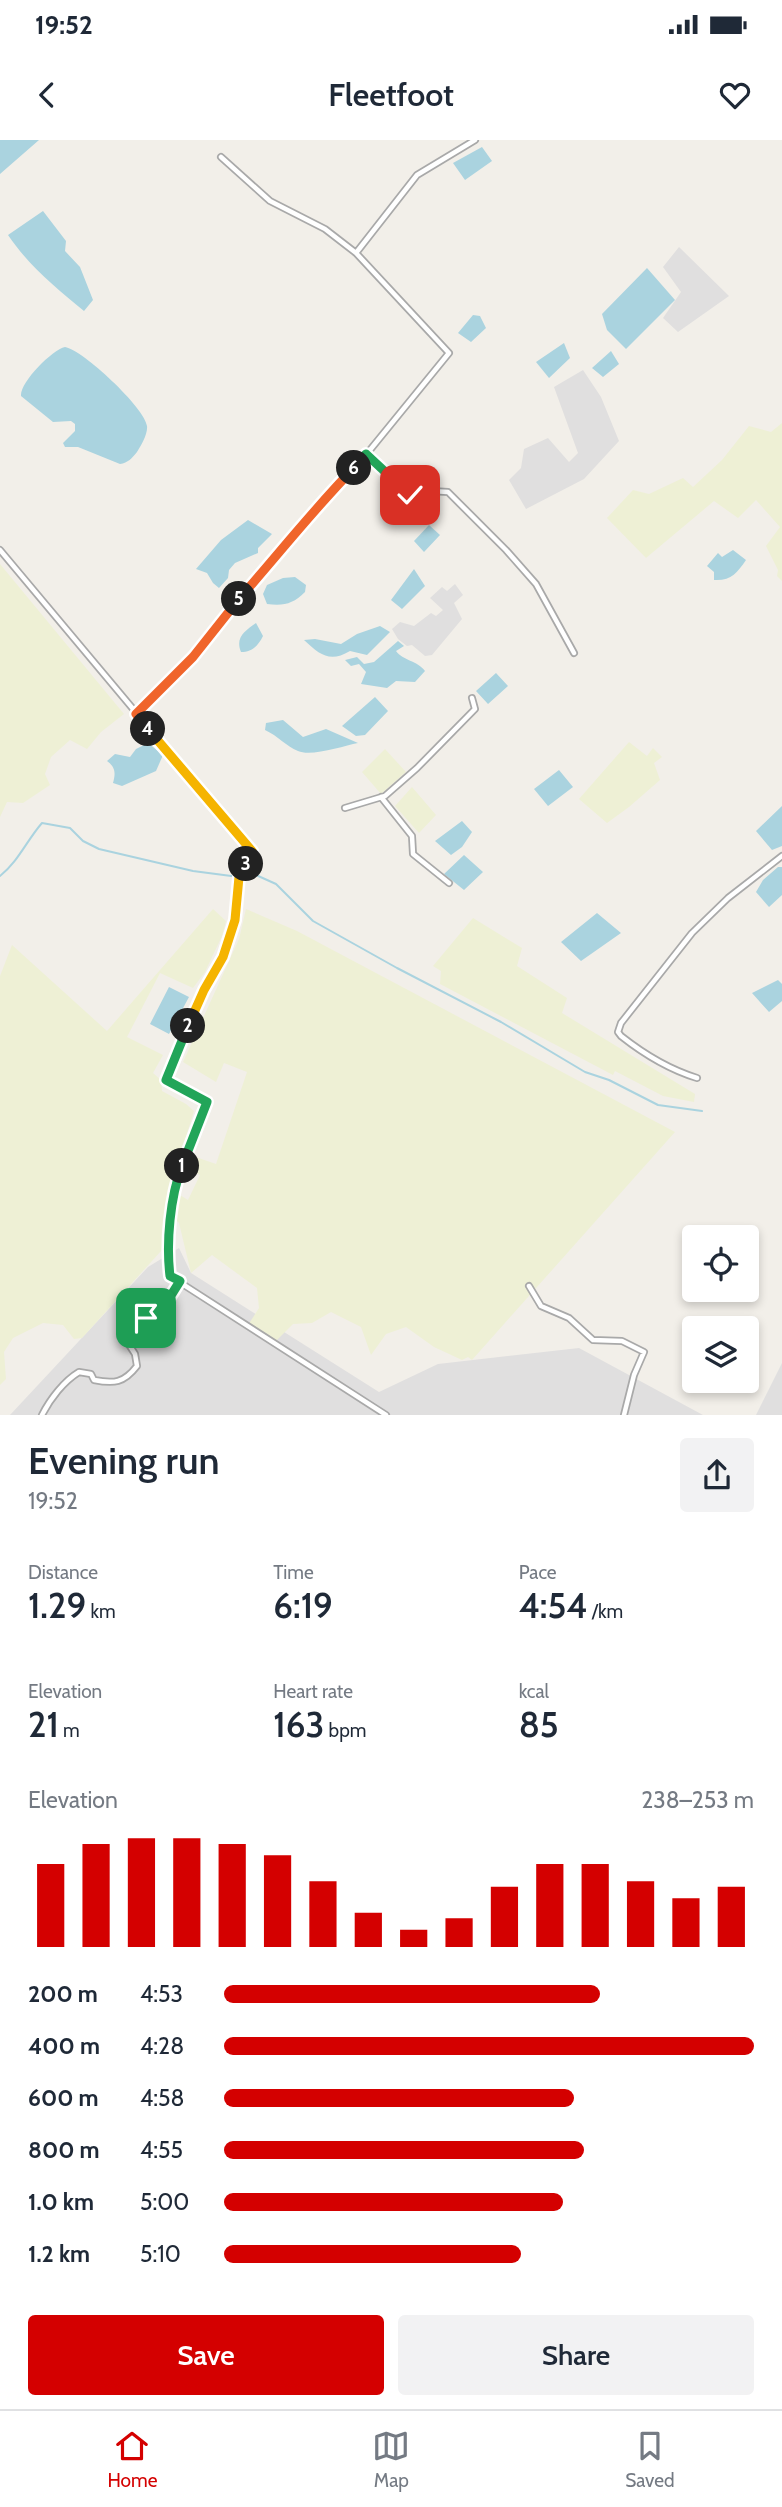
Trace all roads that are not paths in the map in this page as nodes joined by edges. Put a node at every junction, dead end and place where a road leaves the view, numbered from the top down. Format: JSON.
{"nodes":[{"id":1,"x":475,"y":140,"type":"edge"},
{"id":2,"x":221,"y":157,"type":"dead end"},
{"id":3,"x":356,"y":253,"type":"junction"},
{"id":4,"x":366,"y":454,"type":"junction"},
{"id":5,"x":0,"y":550,"type":"edge"},
{"id":6,"x":574,"y":653,"type":"dead end"},
{"id":7,"x":472,"y":698,"type":"dead end"},
{"id":8,"x":136,"y":714,"type":"junction"},
{"id":9,"x":381,"y":797,"type":"junction"},
{"id":10,"x":345,"y":807,"type":"dead end"},
{"id":11,"x":782,"y":856,"type":"edge"},
{"id":12,"x":449,"y":883,"type":"dead end"},
{"id":13,"x":697,"y":1078,"type":"dead end"},
{"id":14,"x":180,"y":1281,"type":"junction"},
{"id":15,"x":529,"y":1286,"type":"dead end"},
{"id":16,"x":42,"y":1415,"type":"edge"},
{"id":17,"x":386,"y":1415,"type":"edge"},
{"id":18,"x":624,"y":1415,"type":"edge"}],
"edges":[{"from":1,"to":3,"type":"street"},
{"from":2,"to":3,"type":"street"},
{"from":3,"to":4,"type":"street"},
{"from":4,"to":6,"type":"street"},
{"from":4,"to":8,"type":"street"},
{"from":5,"to":8,"type":"street"},
{"from":7,"to":9,"type":"street"},
{"from":8,"to":14,"type":"street"},
{"from":9,"to":10,"type":"street"},
{"from":9,"to":12,"type":"street"},
{"from":11,"to":13,"type":"street"},
{"from":14,"to":16,"type":"street"},
{"from":14,"to":17,"type":"street"},
{"from":15,"to":18,"type":"street"}]}
